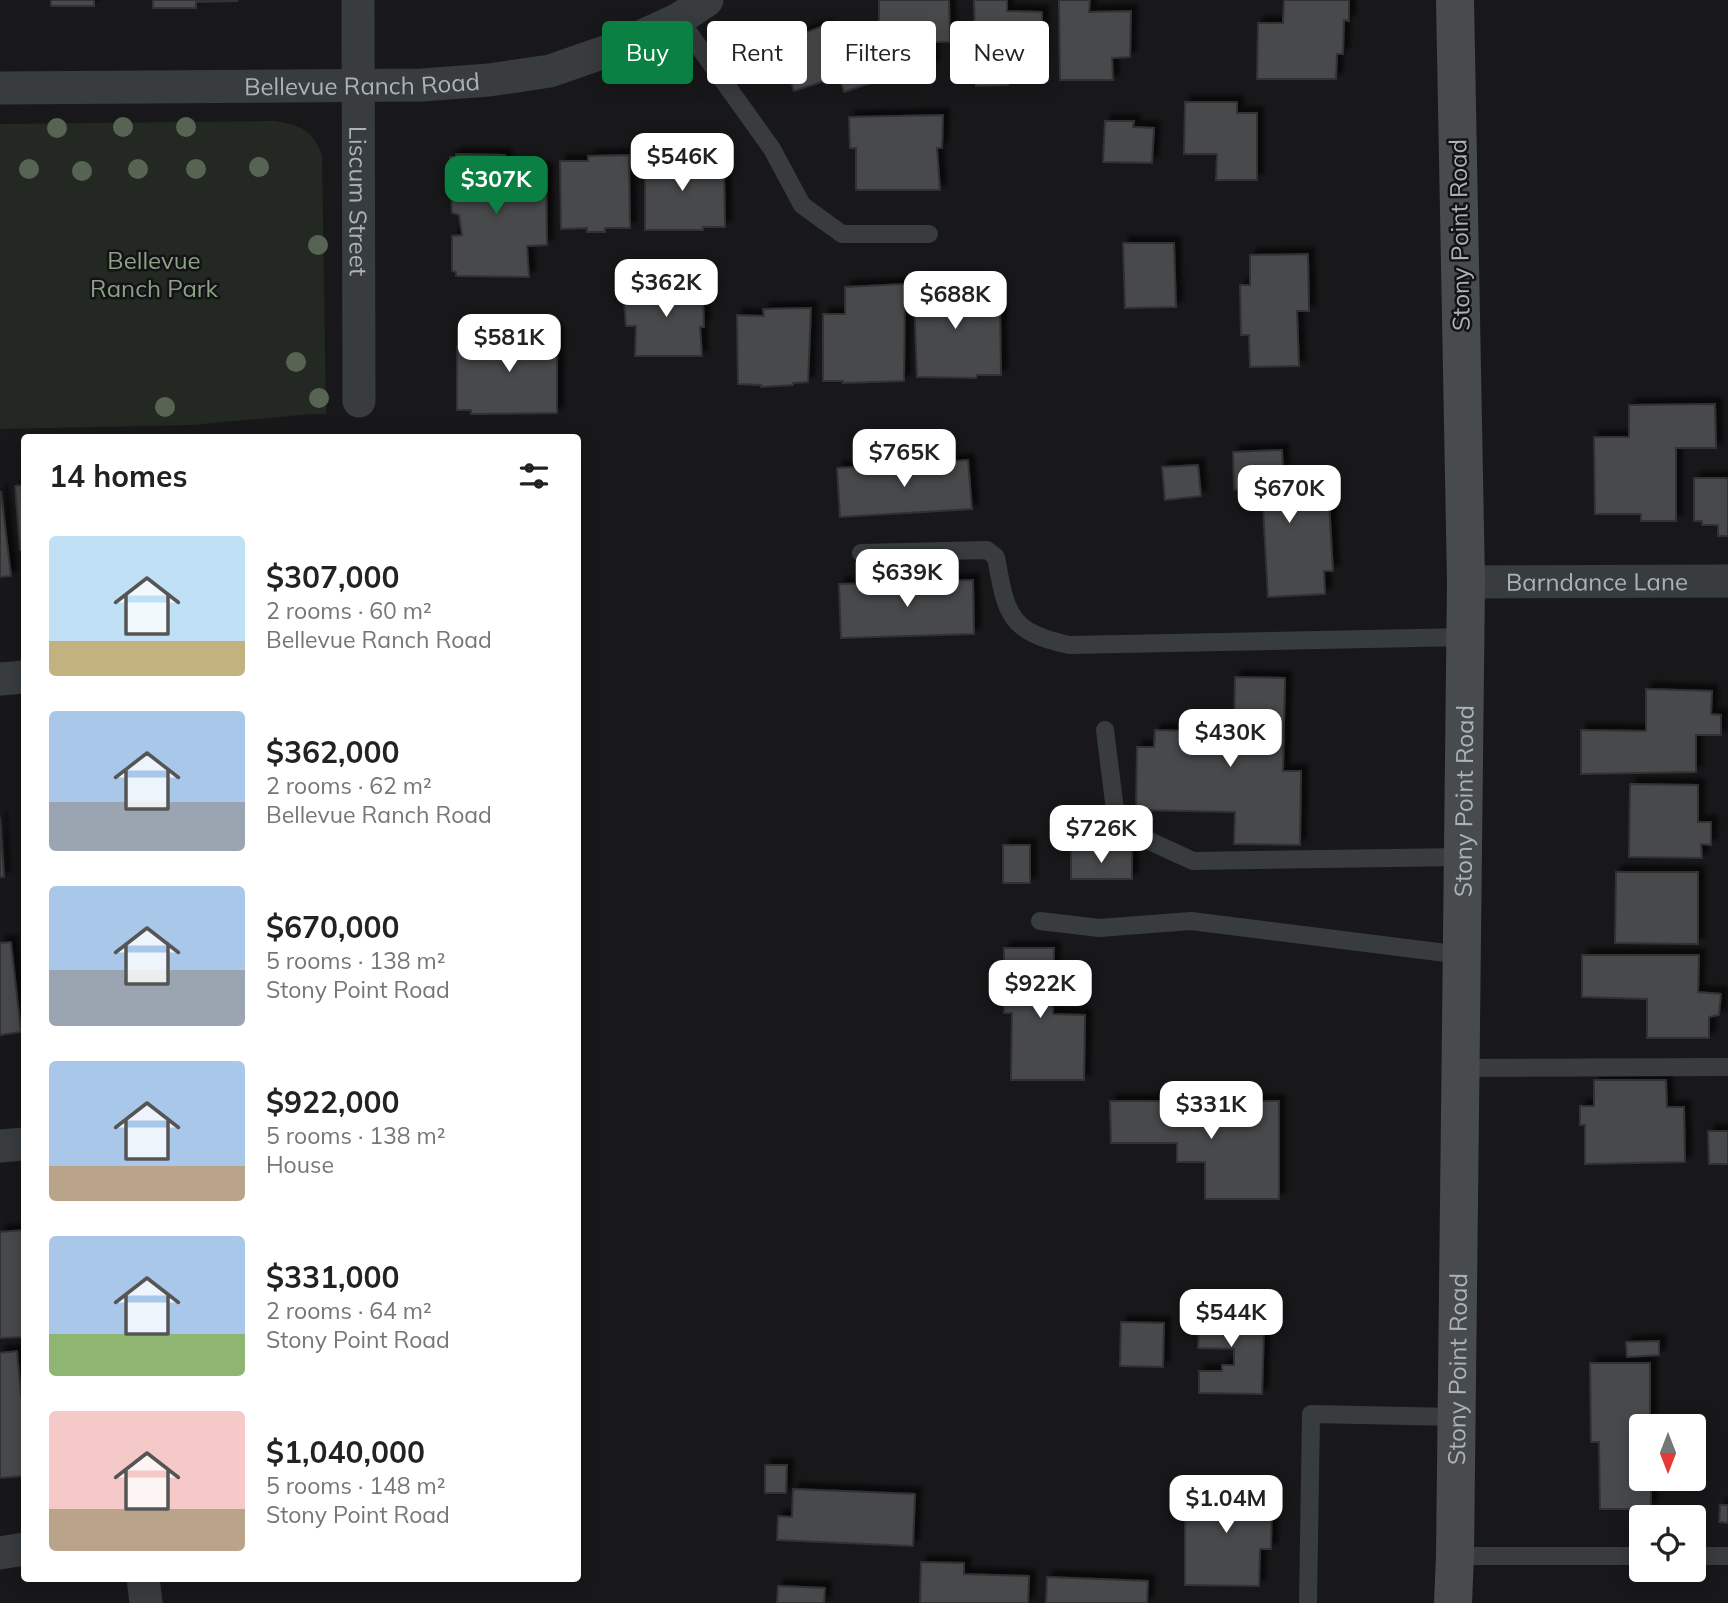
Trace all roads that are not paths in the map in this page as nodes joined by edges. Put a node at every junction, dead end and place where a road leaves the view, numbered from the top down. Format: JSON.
{"nodes":[{"id":1,"x":358,"y":0,"type":"edge"},
{"id":2,"x":707,"y":0,"type":"edge"},
{"id":3,"x":1455,"y":0,"type":"edge"},
{"id":4,"x":679,"y":19,"type":"junction"},
{"id":5,"x":359,"y":86,"type":"junction"},
{"id":6,"x":0,"y":88,"type":"edge"},
{"id":7,"x":929,"y":234,"type":"dead end"},
{"id":8,"x":359,"y":401,"type":"dead end"},
{"id":9,"x":862,"y":553,"type":"dead end"},
{"id":10,"x":1728,"y":581,"type":"edge"},
{"id":11,"x":1466,"y":582,"type":"junction"},
{"id":12,"x":1465,"y":637,"type":"junction"},
{"id":13,"x":21,"y":677,"type":"edge"},
{"id":14,"x":0,"y":679,"type":"edge"},
{"id":15,"x":1105,"y":730,"type":"dead end"},
{"id":16,"x":1463,"y":857,"type":"junction"},
{"id":17,"x":1040,"y":921,"type":"dead end"},
{"id":18,"x":1462,"y":955,"type":"junction"},
{"id":19,"x":1728,"y":1067,"type":"edge"},
{"id":20,"x":1461,"y":1068,"type":"junction"},
{"id":21,"x":21,"y":1144,"type":"edge"},
{"id":22,"x":0,"y":1146,"type":"edge"},
{"id":23,"x":1456,"y":1418,"type":"junction"},
{"id":24,"x":21,"y":1550,"type":"edge"},
{"id":25,"x":0,"y":1553,"type":"edge"},
{"id":26,"x":1455,"y":1556,"type":"junction"},
{"id":27,"x":1629,"y":1556,"type":"edge"},
{"id":28,"x":1706,"y":1556,"type":"edge"},
{"id":29,"x":1728,"y":1556,"type":"edge"},
{"id":30,"x":143,"y":1582,"type":"edge"},
{"id":31,"x":146,"y":1603,"type":"edge"},
{"id":32,"x":1308,"y":1603,"type":"edge"},
{"id":33,"x":1453,"y":1603,"type":"edge"}],
"edges":[{"from":1,"to":5,"type":"street","name":"Liscum Street"},
{"from":2,"to":4,"type":"street","name":"Bellevue Ranch Road"},
{"from":3,"to":11,"type":"main road","name":"Stony Point Road"},
{"from":4,"to":5,"type":"street","name":"Bellevue Ranch Road"},
{"from":4,"to":7,"type":"lane"},
{"from":5,"to":6,"type":"street","name":"Bellevue Ranch Road"},
{"from":5,"to":8,"type":"street","name":"Liscum Street"},
{"from":9,"to":12,"type":"lane"},
{"from":10,"to":11,"type":"street","name":"Barndance Lane"},
{"from":11,"to":12,"type":"main road","name":"Stony Point Road"},
{"from":12,"to":16,"type":"main road","name":"Stony Point Road"},
{"from":13,"to":14,"type":"street"},
{"from":15,"to":16,"type":"lane"},
{"from":16,"to":18,"type":"main road","name":"Stony Point Road"},
{"from":17,"to":18,"type":"lane"},
{"from":18,"to":20,"type":"main road","name":"Stony Point Road"},
{"from":19,"to":20,"type":"lane"},
{"from":20,"to":23,"type":"main road","name":"Stony Point Road"},
{"from":21,"to":22,"type":"street"},
{"from":23,"to":26,"type":"main road","name":"Stony Point Road"},
{"from":23,"to":32,"type":"lane"},
{"from":24,"to":25,"type":"street"},
{"from":26,"to":27,"type":"lane"},
{"from":26,"to":33,"type":"main road","name":"Stony Point Road"},
{"from":28,"to":29,"type":"lane"},
{"from":30,"to":31,"type":"street"}]}
